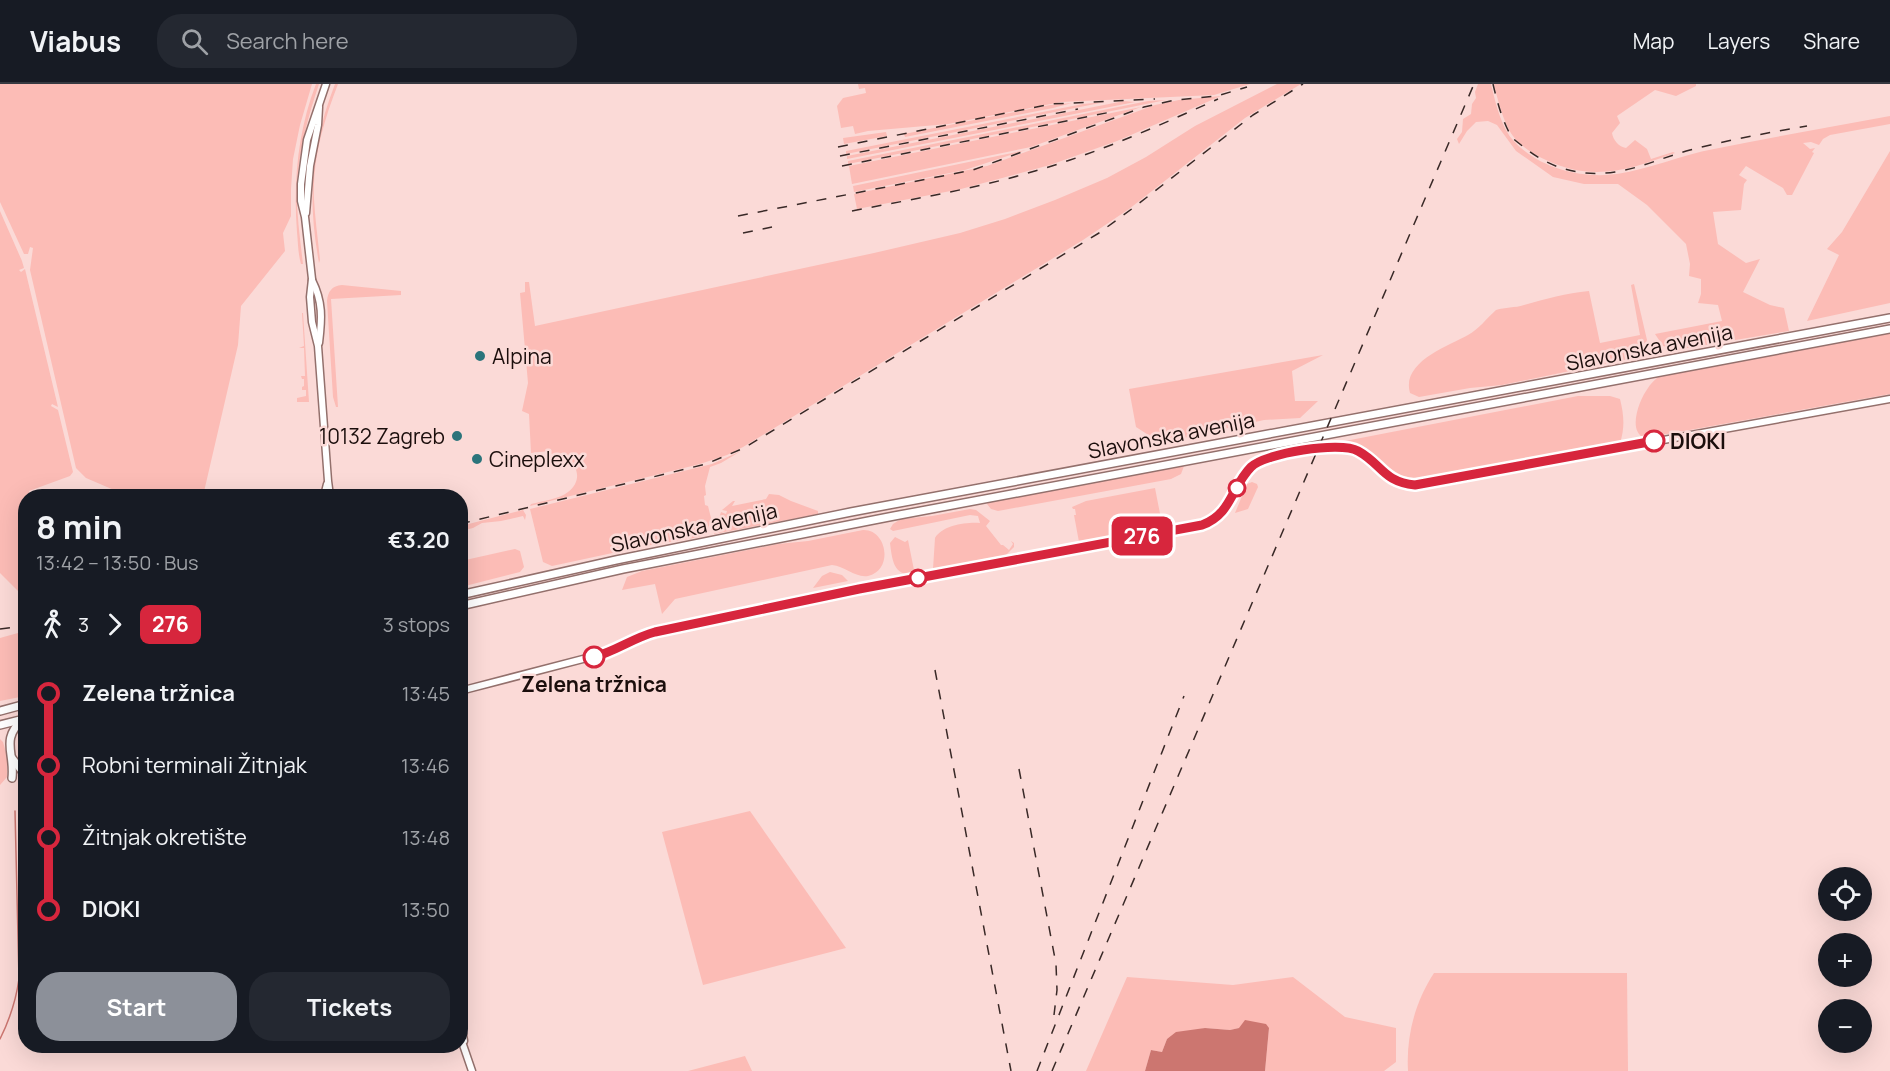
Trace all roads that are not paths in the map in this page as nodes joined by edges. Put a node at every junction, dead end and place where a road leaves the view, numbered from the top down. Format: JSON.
{"nodes":[{"id":1,"x":326,"y":84,"type":"edge"},
{"id":2,"x":1890,"y":318,"type":"edge"},
{"id":3,"x":1890,"y":329,"type":"edge"},
{"id":4,"x":1890,"y":399,"type":"edge"},
{"id":5,"x":328,"y":481,"type":"junction"},
{"id":6,"x":326,"y":489,"type":"edge"},
{"id":7,"x":329,"y":489,"type":"edge"},
{"id":8,"x":468,"y":593,"type":"edge"},
{"id":9,"x":468,"y":604,"type":"edge"},
{"id":10,"x":468,"y":689,"type":"edge"},
{"id":11,"x":18,"y":706,"type":"edge"},
{"id":12,"x":0,"y":711,"type":"edge"},
{"id":13,"x":18,"y":720,"type":"edge"},
{"id":14,"x":0,"y":725,"type":"edge"},
{"id":15,"x":18,"y":726,"type":"edge"},
{"id":16,"x":12,"y":757,"type":"junction"},
{"id":17,"x":18,"y":765,"type":"edge"},
{"id":18,"x":12,"y":778,"type":"dead end"},
{"id":19,"x":467,"y":1053,"type":"edge"},
{"id":20,"x":472,"y":1071,"type":"edge"}],
"edges":[{"from":1,"to":5,"type":"street"},
{"from":2,"to":8,"type":"main road","name":"Slavonska avenija"},
{"from":3,"to":9,"type":"main road","name":"Slavonska avenija"},
{"from":4,"to":10,"type":"street","name":"Slavonska avenija"},
{"from":5,"to":6,"type":"street"},
{"from":5,"to":7,"type":"street"},
{"from":11,"to":12,"type":"main road"},
{"from":13,"to":14,"type":"main road"},
{"from":15,"to":16,"type":"main road"},
{"from":16,"to":17,"type":"main road"},
{"from":16,"to":18,"type":"main road"},
{"from":19,"to":20,"type":"street"}]}
